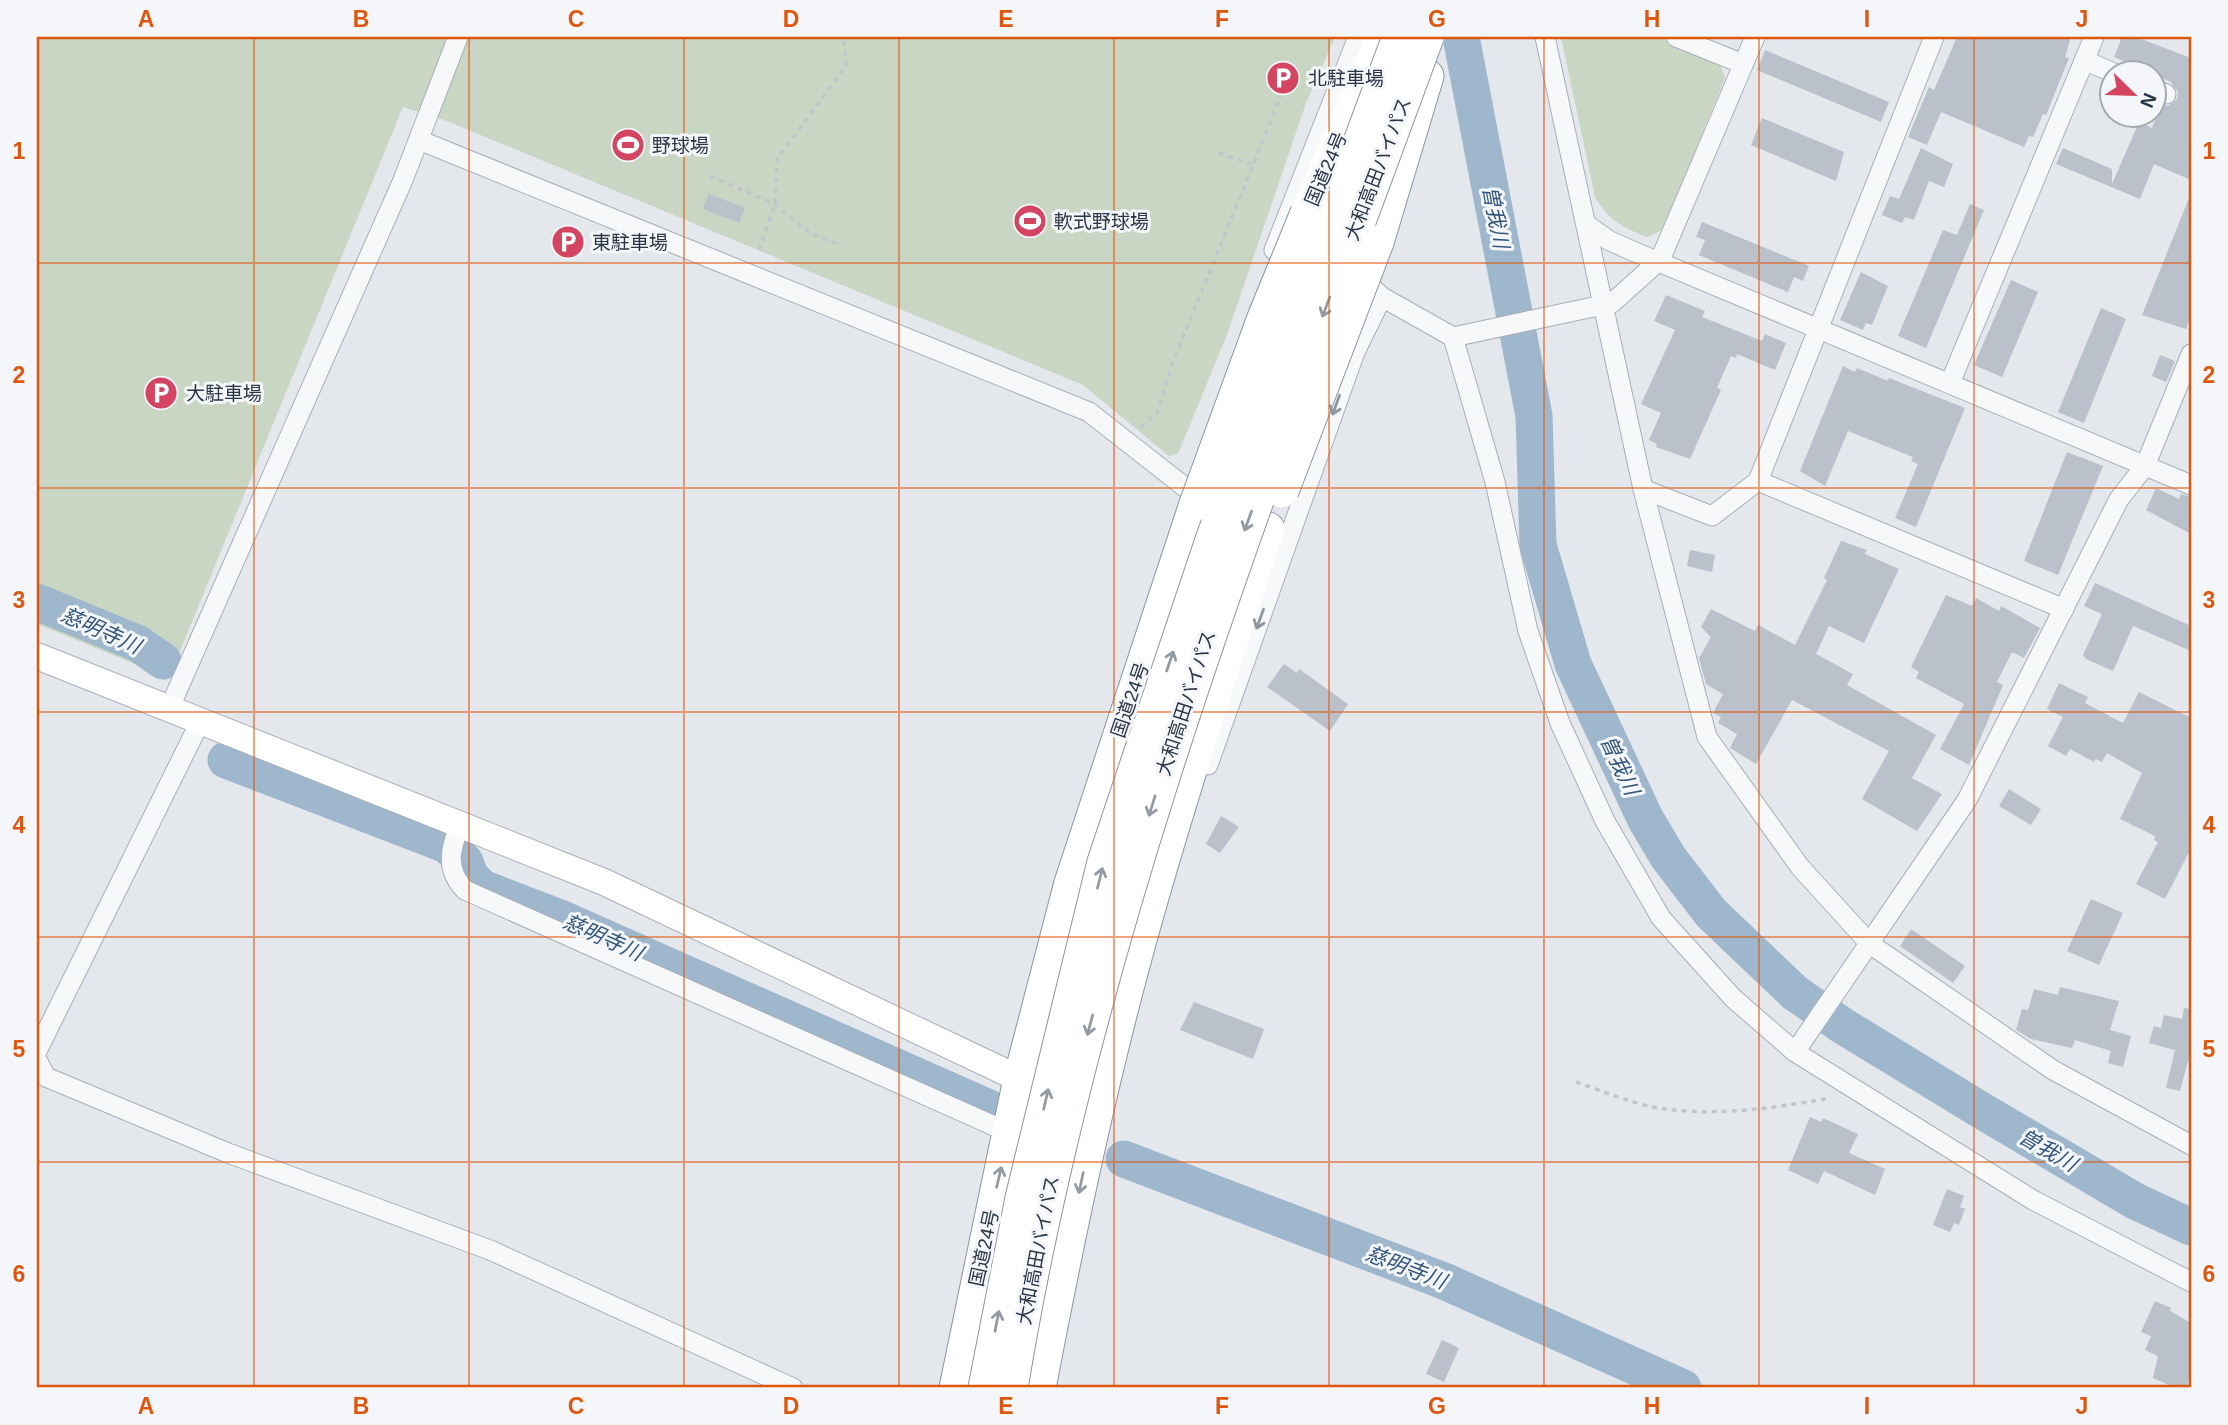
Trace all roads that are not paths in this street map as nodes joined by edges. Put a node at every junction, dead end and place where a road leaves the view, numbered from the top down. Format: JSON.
{"nodes":[{"id":1,"x":458,"y":37,"type":"edge"},
{"id":2,"x":1358,"y":37,"type":"edge"},
{"id":3,"x":1383,"y":37,"type":"edge"},
{"id":4,"x":1399,"y":37,"type":"edge"},
{"id":5,"x":1427,"y":37,"type":"edge"},
{"id":6,"x":1438,"y":37,"type":"edge"},
{"id":7,"x":1545,"y":37,"type":"edge"},
{"id":8,"x":1676,"y":37,"type":"edge"},
{"id":9,"x":1755,"y":37,"type":"edge"},
{"id":10,"x":1934,"y":37,"type":"edge"},
{"id":11,"x":2094,"y":37,"type":"edge"},
{"id":12,"x":2084,"y":61,"type":"junction"},
{"id":13,"x":1743,"y":64,"type":"junction"},
{"id":14,"x":2098,"y":67,"type":"edge"},
{"id":15,"x":419,"y":140,"type":"junction"},
{"id":16,"x":1289,"y":212,"type":"junction"},
{"id":17,"x":1586,"y":223,"type":"junction"},
{"id":18,"x":1660,"y":260,"type":"junction"},
{"id":19,"x":1382,"y":297,"type":"junction"},
{"id":20,"x":1595,"y":308,"type":"junction"},
{"id":21,"x":1817,"y":328,"type":"junction"},
{"id":22,"x":1457,"y":336,"type":"junction"},
{"id":23,"x":2191,"y":354,"type":"edge"},
{"id":24,"x":1950,"y":383,"type":"junction"},
{"id":25,"x":2145,"y":466,"type":"junction"},
{"id":26,"x":1758,"y":481,"type":"junction"},
{"id":27,"x":2191,"y":485,"type":"edge"},
{"id":28,"x":1643,"y":489,"type":"junction"},
{"id":29,"x":1191,"y":496,"type":"junction"},
{"id":30,"x":2064,"y":609,"type":"junction"},
{"id":31,"x":37,"y":656,"type":"edge"},
{"id":32,"x":169,"y":709,"type":"junction"},
{"id":33,"x":200,"y":722,"type":"junction"},
{"id":34,"x":454,"y":841,"type":"junction"},
{"id":35,"x":1145,"y":920,"type":"junction"},
{"id":36,"x":1870,"y":944,"type":"junction"},
{"id":37,"x":37,"y":1052,"type":"edge"},
{"id":38,"x":1795,"y":1052,"type":"junction"},
{"id":39,"x":37,"y":1060,"type":"edge"},
{"id":40,"x":1020,"y":1079,"type":"junction"},
{"id":41,"x":1010,"y":1133,"type":"junction"},
{"id":42,"x":2191,"y":1145,"type":"edge"},
{"id":43,"x":2191,"y":1282,"type":"edge"},
{"id":44,"x":793,"y":1388,"type":"edge"},
{"id":45,"x":956,"y":1388,"type":"edge"},
{"id":46,"x":985,"y":1388,"type":"edge"},
{"id":47,"x":1012,"y":1388,"type":"edge"},
{"id":48,"x":1039,"y":1388,"type":"edge"}],
"edges":[{"from":1,"to":15,"type":"street"},
{"from":2,"to":16,"type":"street"},
{"from":3,"to":29,"type":"highway","name":"国道24号","bridge":true},
{"from":46,"to":4,"type":"highway","name":"大和高田バイパス","one_way":true,"bridge":true},
{"from":5,"to":47,"type":"highway","name":"大和高田バイパス","one_way":true,"bridge":true},
{"from":6,"to":35,"type":"highway","bridge":true},
{"from":7,"to":17,"type":"street"},
{"from":8,"to":13,"type":"street"},
{"from":9,"to":13,"type":"street"},
{"from":10,"to":21,"type":"street"},
{"from":11,"to":12,"type":"street"},
{"from":12,"to":14,"type":"street"},
{"from":12,"to":24,"type":"street"},
{"from":13,"to":18,"type":"street"},
{"from":15,"to":29,"type":"street"},
{"from":15,"to":32,"type":"street"},
{"from":16,"to":19,"type":"street"},
{"from":16,"to":29,"type":"street"},
{"from":17,"to":18,"type":"street"},
{"from":17,"to":20,"type":"street"},
{"from":18,"to":20,"type":"street"},
{"from":18,"to":21,"type":"street"},
{"from":19,"to":22,"type":"street"},
{"from":19,"to":35,"type":"street","one_way":true},
{"from":20,"to":22,"type":"street"},
{"from":20,"to":28,"type":"street"},
{"from":21,"to":24,"type":"street"},
{"from":21,"to":26,"type":"street"},
{"from":22,"to":38,"type":"street"},
{"from":23,"to":25,"type":"street"},
{"from":24,"to":25,"type":"street"},
{"from":25,"to":27,"type":"street"},
{"from":25,"to":30,"type":"street"},
{"from":26,"to":28,"type":"street"},
{"from":26,"to":30,"type":"street"},
{"from":28,"to":36,"type":"street"},
{"from":29,"to":40,"type":"highway","name":"国道24号"},
{"from":30,"to":36,"type":"street"},
{"from":31,"to":32,"type":"street"},
{"from":32,"to":33,"type":"street"},
{"from":33,"to":34,"type":"street"},
{"from":33,"to":37,"type":"street"},
{"from":34,"to":40,"type":"street"},
{"from":34,"to":41,"type":"street"},
{"from":35,"to":48,"type":"highway","one_way":true},
{"from":36,"to":38,"type":"street"},
{"from":36,"to":42,"type":"street"},
{"from":38,"to":43,"type":"street"},
{"from":39,"to":44,"type":"street"},
{"from":40,"to":41,"type":"highway","name":"国道24号"},
{"from":45,"to":41,"type":"highway","name":"国道24号","one_way":true}]}
